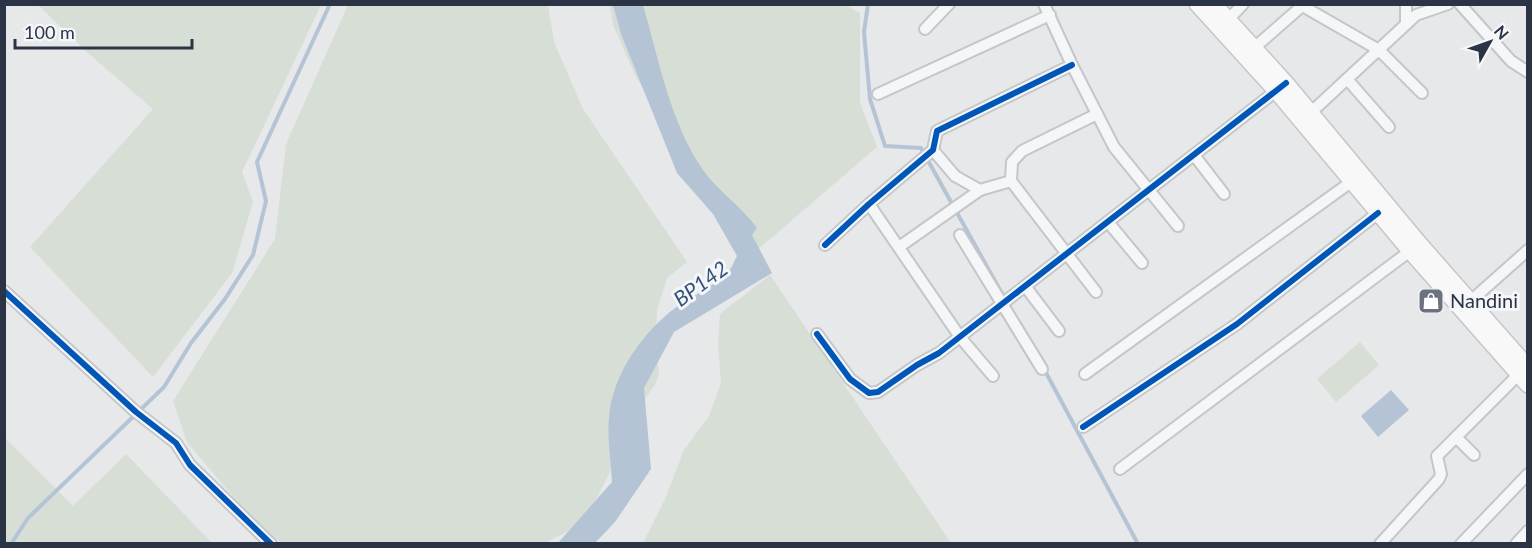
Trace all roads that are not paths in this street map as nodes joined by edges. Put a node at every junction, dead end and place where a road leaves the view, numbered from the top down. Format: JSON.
{"nodes":[{"id":1,"x":949,"y":4,"type":"edge"},
{"id":2,"x":1044,"y":4,"type":"edge"},
{"id":3,"x":1197,"y":4,"type":"edge"},
{"id":4,"x":1214,"y":4,"type":"edge"},
{"id":5,"x":1243,"y":4,"type":"edge"},
{"id":6,"x":1406,"y":4,"type":"edge"},
{"id":7,"x":1448,"y":4,"type":"edge"},
{"id":8,"x":1460,"y":4,"type":"edge"},
{"id":9,"x":1300,"y":5,"type":"edge"},
{"id":10,"x":1050,"y":15,"type":"junction"},
{"id":11,"x":1228,"y":20,"type":"junction"},
{"id":12,"x":1406,"y":24,"type":"junction"},
{"id":13,"x":925,"y":29,"type":"dead end"},
{"id":14,"x":1254,"y":48,"type":"junction"},
{"id":15,"x":1379,"y":50,"type":"junction"},
{"id":16,"x":1072,"y":65,"type":"junction"},
{"id":17,"x":1527,"y":72,"type":"edge"},
{"id":18,"x":1347,"y":79,"type":"junction"},
{"id":19,"x":1281,"y":87,"type":"junction"},
{"id":20,"x":1422,"y":93,"type":"dead end"},
{"id":21,"x":878,"y":94,"type":"dead end"},
{"id":22,"x":1097,"y":114,"type":"junction"},
{"id":23,"x":1306,"y":117,"type":"junction"},
{"id":24,"x":1389,"y":127,"type":"dead end"},
{"id":25,"x":933,"y":150,"type":"junction"},
{"id":26,"x":1194,"y":155,"type":"junction"},
{"id":27,"x":1011,"y":181,"type":"junction"},
{"id":28,"x":1351,"y":182,"type":"junction"},
{"id":29,"x":980,"y":190,"type":"junction"},
{"id":30,"x":1148,"y":190,"type":"junction"},
{"id":31,"x":1224,"y":194,"type":"dead end"},
{"id":32,"x":869,"y":204,"type":"junction"},
{"id":33,"x":1378,"y":213,"type":"junction"},
{"id":34,"x":1108,"y":222,"type":"junction"},
{"id":35,"x":1178,"y":225,"type":"dead end"},
{"id":36,"x":960,"y":235,"type":"dead end"},
{"id":37,"x":825,"y":245,"type":"dead end"},
{"id":38,"x":899,"y":247,"type":"junction"},
{"id":39,"x":1527,"y":250,"type":"edge"},
{"id":40,"x":1410,"y":251,"type":"junction"},
{"id":41,"x":1066,"y":254,"type":"junction"},
{"id":42,"x":1142,"y":263,"type":"dead end"},
{"id":43,"x":1025,"y":286,"type":"junction"},
{"id":44,"x":4,"y":291,"type":"edge"},
{"id":45,"x":1096,"y":292,"type":"dead end"},
{"id":46,"x":1002,"y":304,"type":"junction"},
{"id":47,"x":1465,"y":305,"type":"junction"},
{"id":48,"x":1059,"y":331,"type":"dead end"},
{"id":49,"x":817,"y":334,"type":"dead end"},
{"id":50,"x":960,"y":337,"type":"junction"},
{"id":51,"x":1042,"y":369,"type":"dead end"},
{"id":52,"x":1085,"y":374,"type":"dead end"},
{"id":53,"x":993,"y":376,"type":"dead end"},
{"id":54,"x":1524,"y":376,"type":"edge"},
{"id":55,"x":1083,"y":427,"type":"dead end"},
{"id":56,"x":1456,"y":437,"type":"junction"},
{"id":57,"x":1474,"y":455,"type":"dead end"},
{"id":58,"x":1120,"y":469,"type":"dead end"},
{"id":59,"x":1527,"y":474,"type":"edge"},
{"id":60,"x":1527,"y":531,"type":"edge"},
{"id":61,"x":271,"y":543,"type":"edge"},
{"id":62,"x":1380,"y":543,"type":"edge"},
{"id":63,"x":1461,"y":543,"type":"edge"},
{"id":64,"x":1516,"y":543,"type":"edge"}],
"edges":[{"from":1,"to":13,"type":"street"},
{"from":2,"to":10,"type":"street"},
{"from":3,"to":19,"type":"main road"},
{"from":4,"to":11,"type":"main road"},
{"from":5,"to":11,"type":"street"},
{"from":6,"to":12,"type":"street"},
{"from":7,"to":12,"type":"street"},
{"from":8,"to":17,"type":"street"},
{"from":9,"to":14,"type":"street"},
{"from":9,"to":15,"type":"street"},
{"from":10,"to":16,"type":"street"},
{"from":10,"to":21,"type":"street"},
{"from":11,"to":14,"type":"main road"},
{"from":12,"to":15,"type":"street"},
{"from":14,"to":19,"type":"main road"},
{"from":15,"to":18,"type":"street"},
{"from":15,"to":20,"type":"street"},
{"from":16,"to":22,"type":"street"},
{"from":16,"to":25,"type":"street"},
{"from":18,"to":23,"type":"street"},
{"from":18,"to":24,"type":"street"},
{"from":19,"to":23,"type":"main road"},
{"from":19,"to":26,"type":"street"},
{"from":22,"to":27,"type":"street"},
{"from":22,"to":30,"type":"street"},
{"from":23,"to":28,"type":"main road"},
{"from":23,"to":47,"type":"main road"},
{"from":25,"to":29,"type":"street"},
{"from":25,"to":32,"type":"street"},
{"from":26,"to":30,"type":"street"},
{"from":26,"to":31,"type":"street"},
{"from":27,"to":29,"type":"street"},
{"from":27,"to":41,"type":"street"},
{"from":28,"to":33,"type":"main road"},
{"from":28,"to":52,"type":"street"},
{"from":29,"to":38,"type":"street"},
{"from":30,"to":34,"type":"street"},
{"from":30,"to":35,"type":"street"},
{"from":32,"to":37,"type":"street"},
{"from":32,"to":38,"type":"street"},
{"from":33,"to":40,"type":"main road"},
{"from":33,"to":55,"type":"street"},
{"from":34,"to":41,"type":"street"},
{"from":34,"to":42,"type":"street"},
{"from":36,"to":46,"type":"street"},
{"from":38,"to":50,"type":"street"},
{"from":39,"to":47,"type":"street"},
{"from":40,"to":47,"type":"main road"},
{"from":40,"to":58,"type":"street"},
{"from":41,"to":43,"type":"street"},
{"from":41,"to":45,"type":"street"},
{"from":43,"to":46,"type":"street"},
{"from":43,"to":48,"type":"street"},
{"from":44,"to":61,"type":"street"},
{"from":46,"to":50,"type":"street"},
{"from":46,"to":51,"type":"street"},
{"from":47,"to":54,"type":"main road"},
{"from":49,"to":50,"type":"street"},
{"from":50,"to":53,"type":"street"},
{"from":54,"to":56,"type":"street"},
{"from":56,"to":57,"type":"street"},
{"from":56,"to":62,"type":"street"},
{"from":59,"to":63,"type":"street"},
{"from":60,"to":64,"type":"street"}]}
